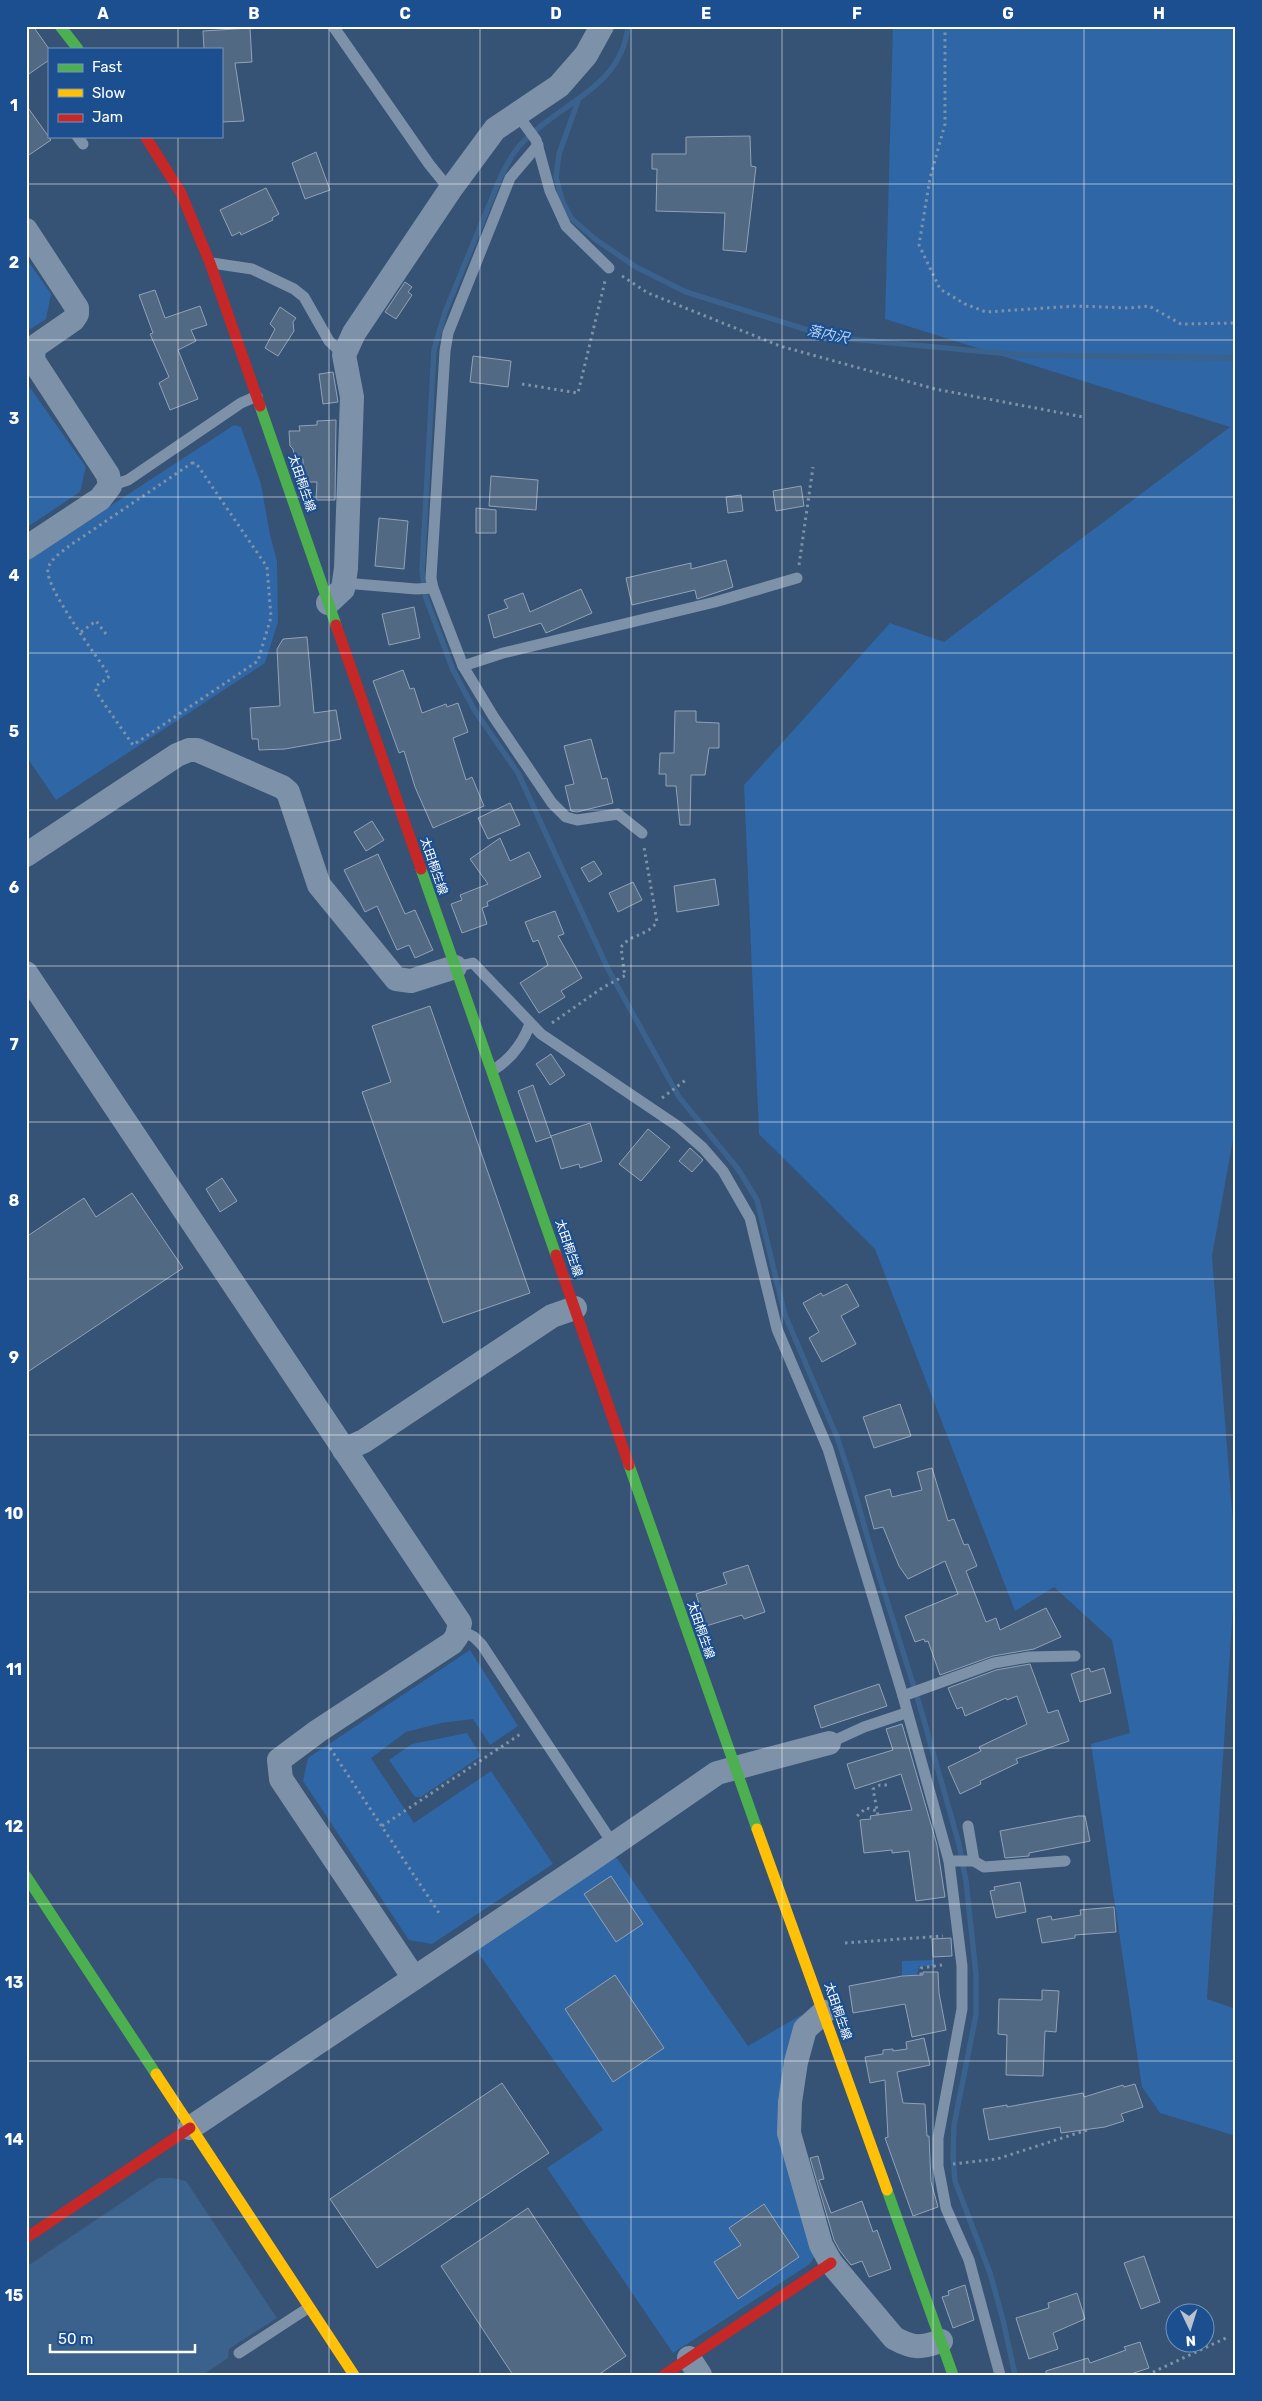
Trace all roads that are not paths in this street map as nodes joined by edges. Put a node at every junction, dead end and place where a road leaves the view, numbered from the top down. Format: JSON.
{"nodes":[{"id":1,"x":60,"y":26,"type":"edge"},
{"id":2,"x":333,"y":26,"type":"edge"},
{"id":3,"x":602,"y":26,"type":"edge"},
{"id":4,"x":76,"y":48,"type":"edge"},
{"id":5,"x":522,"y":121,"type":"junction"},
{"id":6,"x":146,"y":138,"type":"edge"},
{"id":7,"x":537,"y":142,"type":"junction"},
{"id":8,"x":450,"y":190,"type":"junction"},
{"id":9,"x":26,"y":230,"type":"edge"},
{"id":10,"x":210,"y":263,"type":"junction"},
{"id":11,"x":609,"y":268,"type":"road end"},
{"id":12,"x":344,"y":355,"type":"junction"},
{"id":13,"x":257,"y":396,"type":"junction"},
{"id":14,"x":110,"y":486,"type":"junction"},
{"id":15,"x":26,"y":548,"type":"edge"},
{"id":16,"x":797,"y":578,"type":"road end"},
{"id":17,"x":344,"y":583,"type":"junction"},
{"id":18,"x":431,"y":588,"type":"junction"},
{"id":19,"x":328,"y":603,"type":"junction"},
{"id":20,"x":463,"y":666,"type":"junction"},
{"id":21,"x":642,"y":833,"type":"road end"},
{"id":22,"x":26,"y":856,"type":"edge"},
{"id":23,"x":455,"y":968,"type":"junction"},
{"id":24,"x":26,"y":973,"type":"edge"},
{"id":25,"x":33,"y":998,"type":"edge"},
{"id":26,"x":530,"y":1024,"type":"junction"},
{"id":27,"x":493,"y":1070,"type":"junction"},
{"id":28,"x":575,"y":1308,"type":"junction"},
{"id":29,"x":344,"y":1450,"type":"junction"},
{"id":30,"x":460,"y":1630,"type":"junction"},
{"id":31,"x":1074,"y":1656,"type":"dead end"},
{"id":32,"x":904,"y":1695,"type":"junction"},
{"id":33,"x":906,"y":1713,"type":"junction"},
{"id":34,"x":829,"y":1743,"type":"joint"},
{"id":35,"x":734,"y":1768,"type":"junction"},
{"id":36,"x":968,"y":1826,"type":"dead end"},
{"id":37,"x":613,"y":1844,"type":"junction"},
{"id":38,"x":974,"y":1860,"type":"junction"},
{"id":39,"x":949,"y":1861,"type":"junction"},
{"id":40,"x":1065,"y":1861,"type":"dead end"},
{"id":41,"x":26,"y":1876,"type":"edge"},
{"id":42,"x":26,"y":1895,"type":"edge"},
{"id":43,"x":414,"y":1978,"type":"junction"},
{"id":44,"x":824,"y":2012,"type":"junction"},
{"id":45,"x":190,"y":2128,"type":"junction"},
{"id":46,"x":26,"y":2238,"type":"edge"},
{"id":47,"x":831,"y":2263,"type":"junction"},
{"id":48,"x":308,"y":2308,"type":"junction"},
{"id":49,"x":941,"y":2341,"type":"junction"},
{"id":50,"x":239,"y":2353,"type":"dead end"},
{"id":51,"x":694,"y":2366,"type":"edge"},
{"id":52,"x":354,"y":2375,"type":"edge"},
{"id":53,"x":664,"y":2375,"type":"edge"},
{"id":54,"x":953,"y":2375,"type":"edge"},
{"id":55,"x":1000,"y":2375,"type":"edge"}],
"edges":[{"from":1,"to":4,"type":"main road"},
{"from":2,"to":8,"type":"lane"},
{"from":3,"to":5,"type":"street"},
{"from":5,"to":7,"type":"lane"},
{"from":5,"to":8,"type":"street"},
{"from":6,"to":10,"type":"main road","name":"太田桐生線"},
{"from":7,"to":11,"type":"lane"},
{"from":7,"to":18,"type":"lane"},
{"from":8,"to":12,"type":"street"},
{"from":9,"to":14,"type":"street"},
{"from":10,"to":12,"type":"lane"},
{"from":10,"to":13,"type":"main road","name":"太田桐生線"},
{"from":12,"to":17,"type":"street"},
{"from":13,"to":14,"type":"lane"},
{"from":13,"to":19,"type":"main road","name":"太田桐生線"},
{"from":14,"to":15,"type":"street"},
{"from":16,"to":20,"type":"lane"},
{"from":17,"to":18,"type":"lane"},
{"from":17,"to":19,"type":"street"},
{"from":18,"to":20,"type":"lane"},
{"from":19,"to":23,"type":"main road","name":"太田桐生線"},
{"from":20,"to":21,"type":"lane"},
{"from":22,"to":23,"type":"street"},
{"from":23,"to":26,"type":"lane"},
{"from":23,"to":27,"type":"main road","name":"太田桐生線"},
{"from":24,"to":25,"type":"street"},
{"from":25,"to":29,"type":"street"},
{"from":26,"to":27,"type":"lane"},
{"from":26,"to":32,"type":"lane"},
{"from":27,"to":28,"type":"main road","name":"太田桐生線"},
{"from":28,"to":29,"type":"street"},
{"from":28,"to":35,"type":"main road","name":"太田桐生線"},
{"from":29,"to":30,"type":"street"},
{"from":30,"to":37,"type":"lane"},
{"from":30,"to":43,"type":"street"},
{"from":31,"to":32,"type":"lane"},
{"from":32,"to":33,"type":"lane"},
{"from":33,"to":34,"type":"lane"},
{"from":33,"to":39,"type":"lane"},
{"from":34,"to":35,"type":"street"},
{"from":35,"to":37,"type":"street"},
{"from":35,"to":44,"type":"main road","name":"太田桐生線"},
{"from":36,"to":38,"type":"lane"},
{"from":37,"to":43,"type":"street"},
{"from":38,"to":39,"type":"lane"},
{"from":38,"to":40,"type":"lane"},
{"from":39,"to":55,"type":"lane"},
{"from":41,"to":45,"type":"main road"},
{"from":42,"to":45,"type":"main road"},
{"from":43,"to":45,"type":"street"},
{"from":44,"to":47,"type":"street"},
{"from":44,"to":49,"type":"main road","name":"太田桐生線"},
{"from":45,"to":46,"type":"main road"},
{"from":45,"to":48,"type":"main road"},
{"from":47,"to":49,"type":"street"},
{"from":47,"to":51,"type":"main road"},
{"from":48,"to":50,"type":"lane"},
{"from":48,"to":52,"type":"main road"},
{"from":49,"to":54,"type":"main road","name":"太田桐生線"},
{"from":51,"to":53,"type":"main road"}]}
